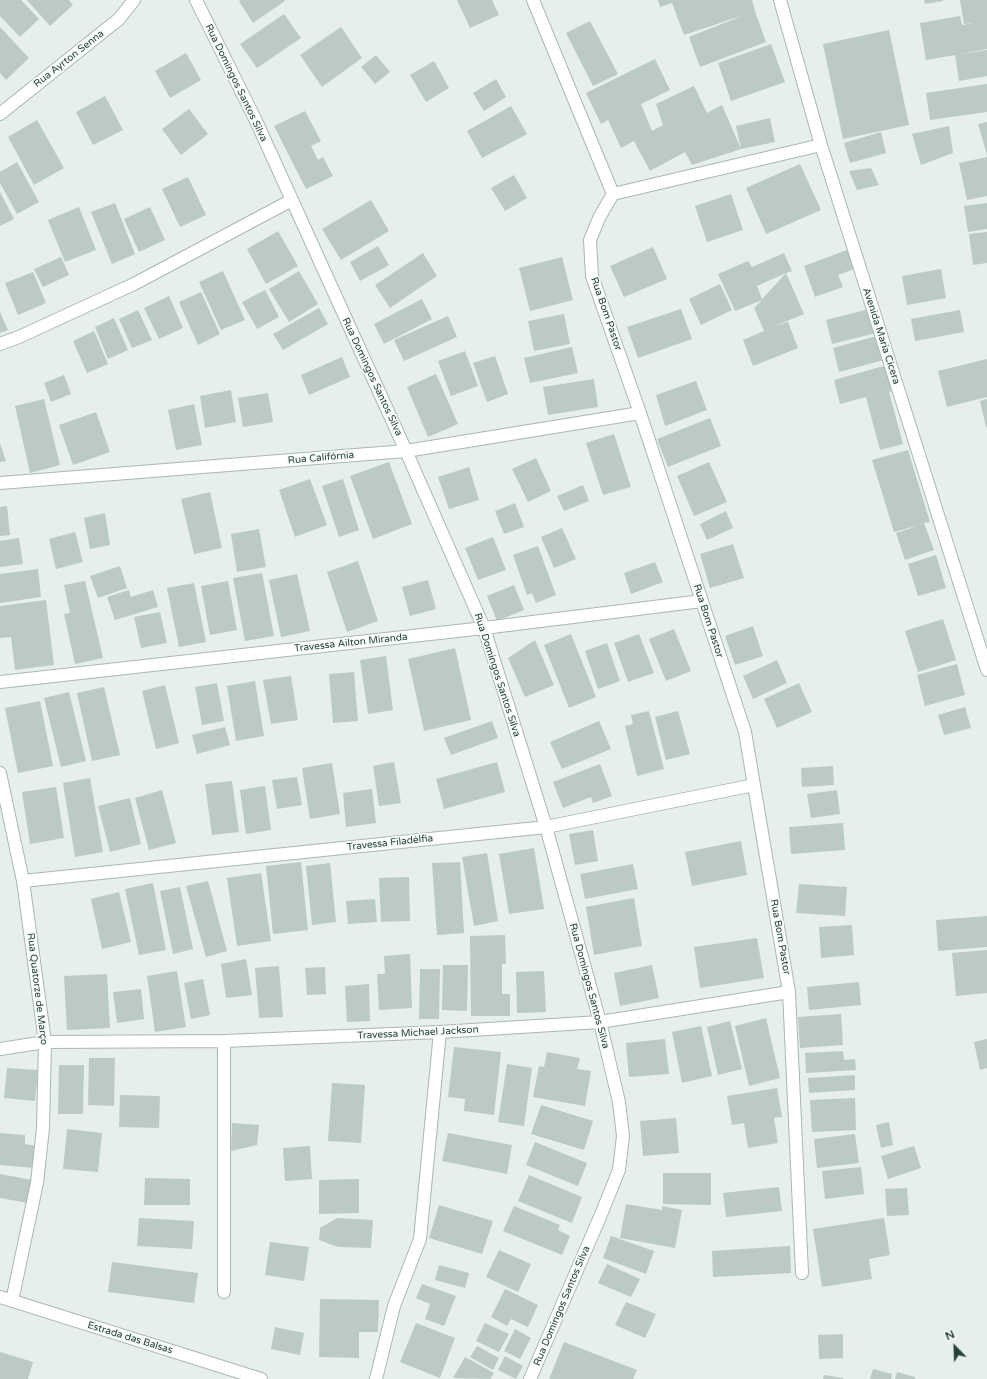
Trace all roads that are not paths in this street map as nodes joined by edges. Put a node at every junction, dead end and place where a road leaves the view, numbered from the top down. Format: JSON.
{"nodes":[{"id":1,"x":134,"y":0,"type":"edge"},
{"id":2,"x":196,"y":0,"type":"edge"},
{"id":3,"x":533,"y":0,"type":"edge"},
{"id":4,"x":780,"y":0,"type":"edge"},
{"id":5,"x":0,"y":114,"type":"edge"},
{"id":6,"x":821,"y":145,"type":"junction"},
{"id":7,"x":613,"y":194,"type":"junction"},
{"id":8,"x":292,"y":200,"type":"junction"},
{"id":9,"x":0,"y":344,"type":"edge"},
{"id":10,"x":640,"y":413,"type":"junction"},
{"id":11,"x":406,"y":451,"type":"junction"},
{"id":12,"x":0,"y":484,"type":"edge"},
{"id":13,"x":702,"y":601,"type":"junction"},
{"id":14,"x":484,"y":628,"type":"junction"},
{"id":15,"x":987,"y":670,"type":"edge"},
{"id":16,"x":0,"y":682,"type":"edge"},
{"id":17,"x":0,"y":773,"type":"edge"},
{"id":18,"x":754,"y":785,"type":"junction"},
{"id":19,"x":546,"y":827,"type":"junction"},
{"id":20,"x":23,"y":881,"type":"junction"},
{"id":21,"x":789,"y":992,"type":"junction"},
{"id":22,"x":600,"y":1022,"type":"junction"},
{"id":23,"x":440,"y":1032,"type":"junction"},
{"id":24,"x":224,"y":1041,"type":"junction"},
{"id":25,"x":45,"y":1042,"type":"junction"},
{"id":26,"x":0,"y":1049,"type":"edge"},
{"id":27,"x":802,"y":1273,"type":"dead end"},
{"id":28,"x":224,"y":1292,"type":"dead end"},
{"id":29,"x":0,"y":1297,"type":"edge"},
{"id":30,"x":12,"y":1301,"type":"junction"},
{"id":31,"x":260,"y":1379,"type":"edge"},
{"id":32,"x":376,"y":1379,"type":"edge"},
{"id":33,"x":530,"y":1379,"type":"edge"}],
"edges":[{"from":1,"to":5,"type":"street","name":"Rua Ayrton Senna"},
{"from":2,"to":8,"type":"street","name":"Rua Domingos Santos Silva"},
{"from":3,"to":7,"type":"street"},
{"from":4,"to":6,"type":"street","name":"Avenida Maria Cicera"},
{"from":6,"to":7,"type":"street"},
{"from":6,"to":15,"type":"street","name":"Avenida Maria Cicera"},
{"from":7,"to":10,"type":"street","name":"Rua Bom Pastor"},
{"from":8,"to":9,"type":"street"},
{"from":8,"to":11,"type":"street","name":"Rua Domingos Santos Silva"},
{"from":10,"to":11,"type":"street","name":"Rua Califórnia"},
{"from":10,"to":13,"type":"street","name":"Rua Bom Pastor"},
{"from":11,"to":12,"type":"street","name":"Rua Califórnia"},
{"from":11,"to":14,"type":"street","name":"Rua Domingos Santos Silva"},
{"from":13,"to":14,"type":"street","name":"Travessa Ailton Miranda"},
{"from":13,"to":18,"type":"street","name":"Rua Bom Pastor"},
{"from":14,"to":16,"type":"street","name":"Travessa Ailton Miranda"},
{"from":14,"to":19,"type":"street","name":"Rua Domingos Santos Silva"},
{"from":17,"to":20,"type":"street","name":"Rua Quatorze de Março"},
{"from":18,"to":19,"type":"street","name":"Travessa Filadélfia"},
{"from":18,"to":21,"type":"street","name":"Rua Bom Pastor"},
{"from":19,"to":20,"type":"street","name":"Travessa Filadélfia"},
{"from":19,"to":22,"type":"street","name":"Rua Domingos Santos Silva"},
{"from":20,"to":25,"type":"street","name":"Rua Quatorze de Março"},
{"from":21,"to":22,"type":"street","name":"Travessa Michael Jackson"},
{"from":21,"to":27,"type":"street","name":"Rua Bom Pastor"},
{"from":22,"to":23,"type":"street","name":"Travessa Michael Jackson"},
{"from":22,"to":33,"type":"street","name":"Rua Domingos Santos Silva"},
{"from":23,"to":24,"type":"street","name":"Travessa Michael Jackson"},
{"from":23,"to":32,"type":"street"},
{"from":24,"to":25,"type":"street","name":"Travessa Michael Jackson"},
{"from":24,"to":28,"type":"street"},
{"from":25,"to":26,"type":"street","name":"Travessa Michael Jackson"},
{"from":25,"to":30,"type":"street","name":"Rua Quatorze de Março"},
{"from":29,"to":30,"type":"street","name":"Estrada das Balsas"},
{"from":30,"to":31,"type":"street","name":"Estrada das Balsas"}]}
